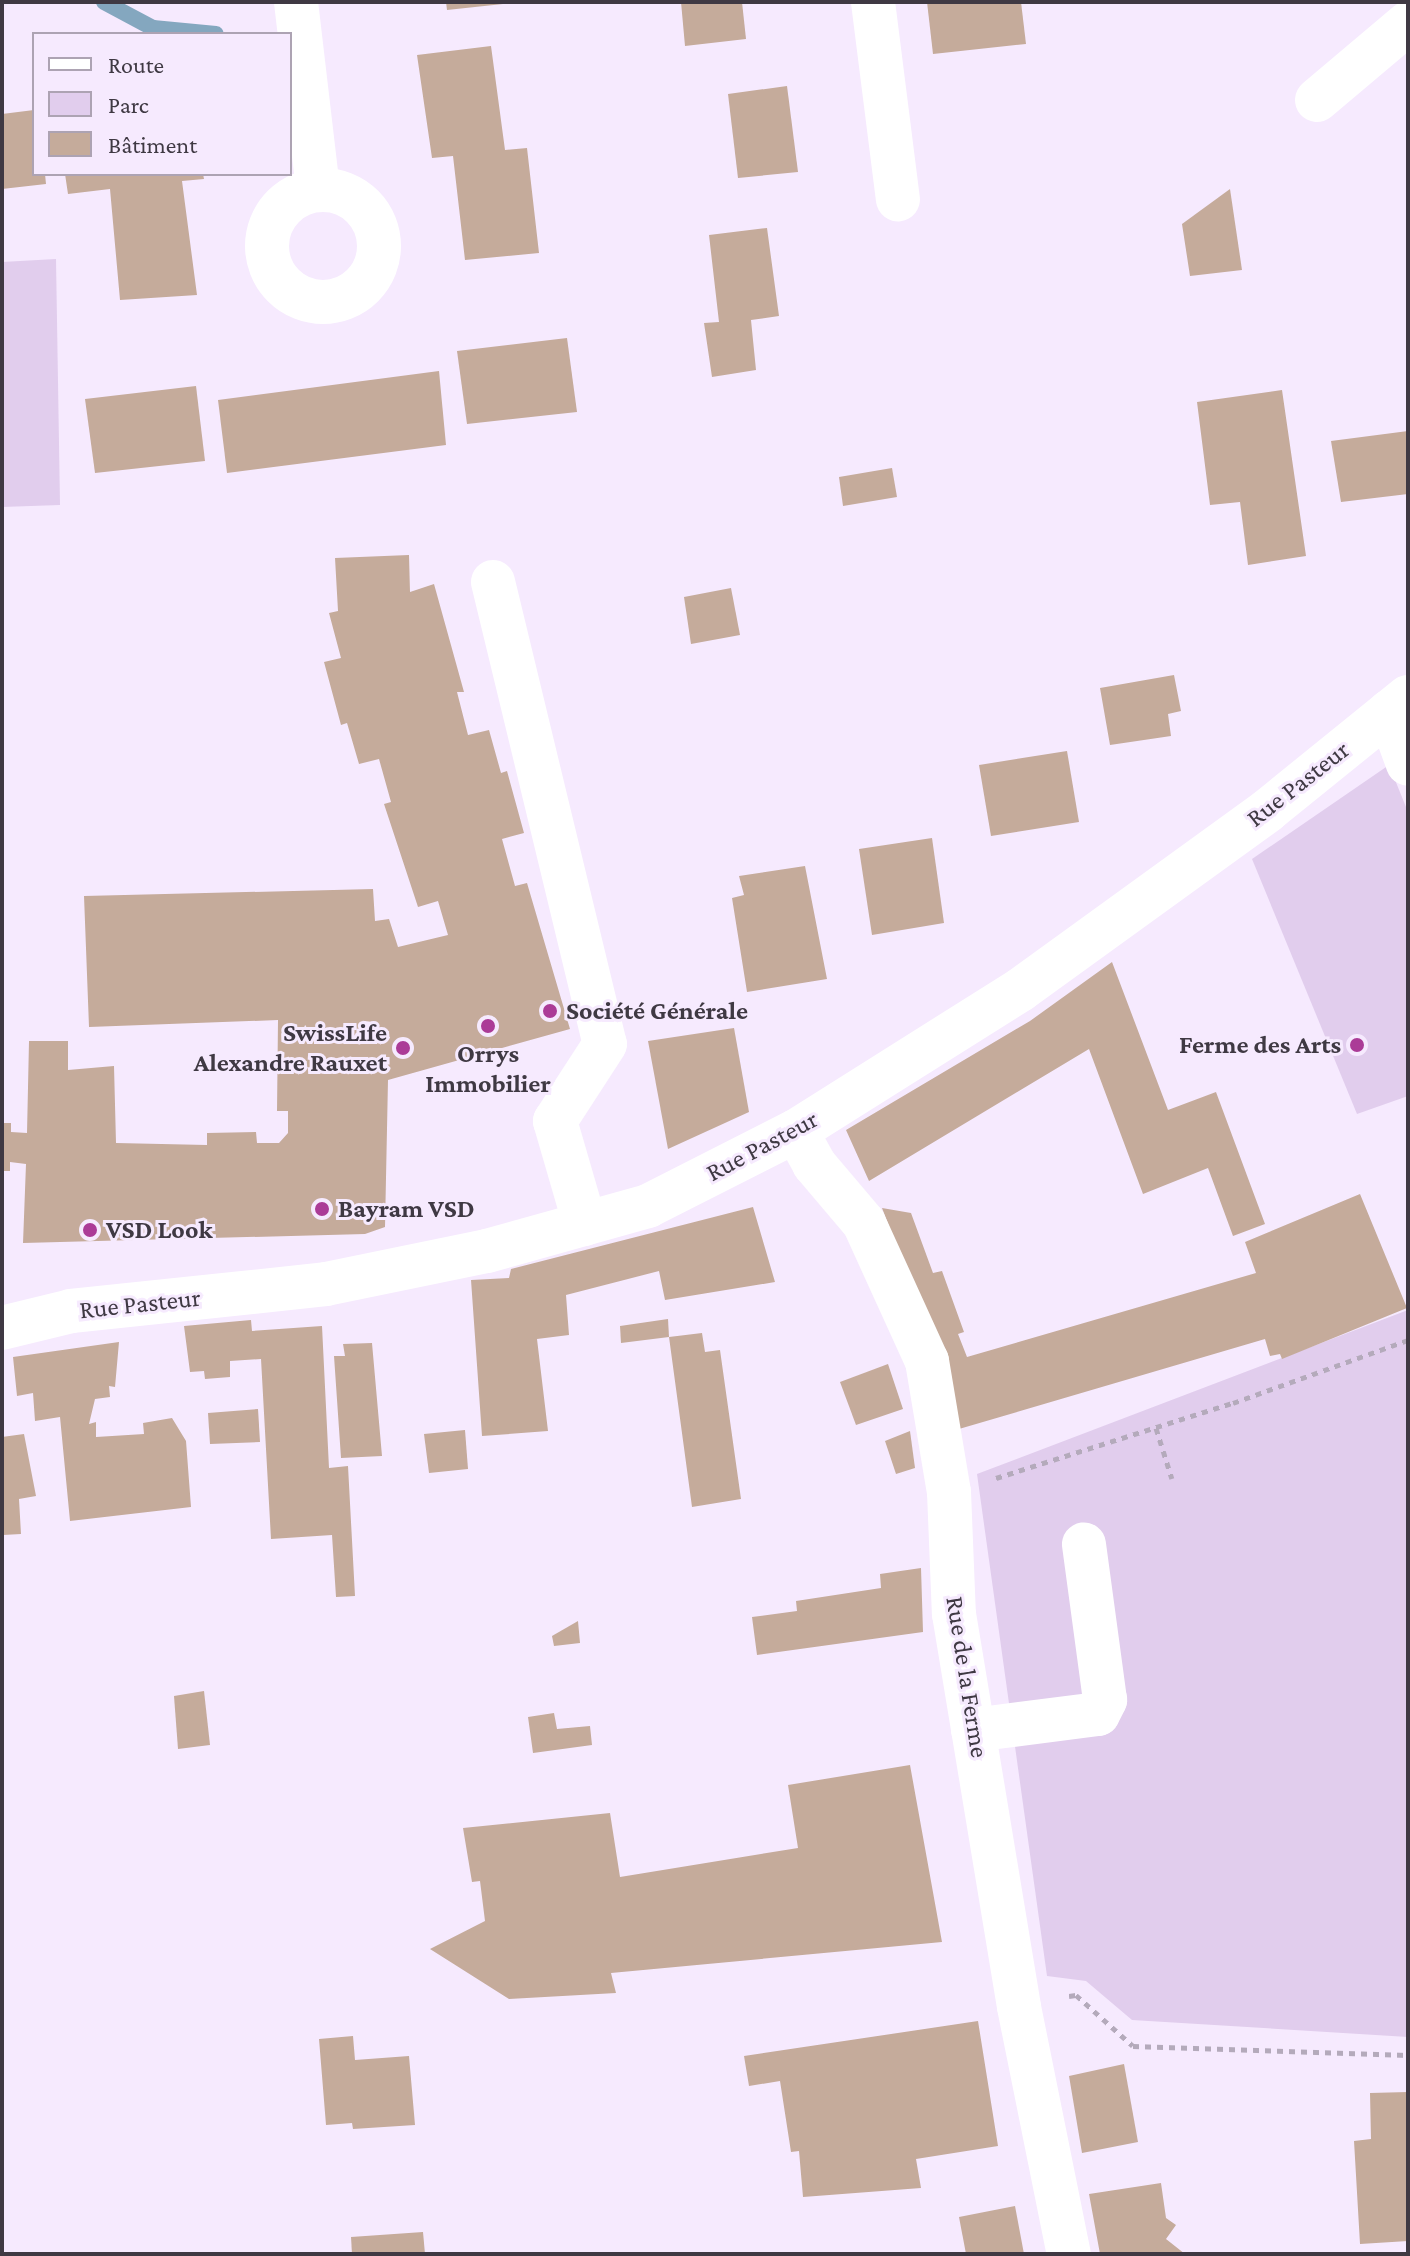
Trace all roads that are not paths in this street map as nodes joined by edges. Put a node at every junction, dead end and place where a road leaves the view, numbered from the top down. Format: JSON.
{"nodes":[{"id":1,"x":296,"y":2,"type":"edge"},
{"id":2,"x":873,"y":2,"type":"edge"},
{"id":3,"x":1408,"y":23,"type":"edge"},
{"id":4,"x":1317,"y":100,"type":"dead end"},
{"id":5,"x":318,"y":190,"type":"dead end"},
{"id":6,"x":898,"y":199,"type":"dead end"},
{"id":7,"x":493,"y":582,"type":"dead end"},
{"id":8,"x":1399,"y":704,"type":"edge"},
{"id":9,"x":1408,"y":764,"type":"edge"},
{"id":10,"x":796,"y":1131,"type":"junction"},
{"id":11,"x":585,"y":1224,"type":"junction"},
{"id":12,"x":2,"y":1328,"type":"edge"},
{"id":13,"x":1084,"y":1544,"type":"dead end"},
{"id":14,"x":973,"y":1730,"type":"junction"},
{"id":15,"x":1069,"y":2254,"type":"edge"}],
"edges":[{"from":1,"to":5,"type":"street"},
{"from":2,"to":6,"type":"street"},
{"from":3,"to":4,"type":"street"},
{"from":7,"to":11,"type":"street"},
{"from":8,"to":9,"type":"street"},
{"from":8,"to":10,"type":"street","name":"Rue Pasteur"},
{"from":10,"to":11,"type":"street","name":"Rue Pasteur"},
{"from":10,"to":14,"type":"street","name":"Rue de la Ferme"},
{"from":11,"to":12,"type":"street","name":"Rue Pasteur"},
{"from":13,"to":14,"type":"street"},
{"from":14,"to":15,"type":"street","name":"Rue de la Ferme"}]}
